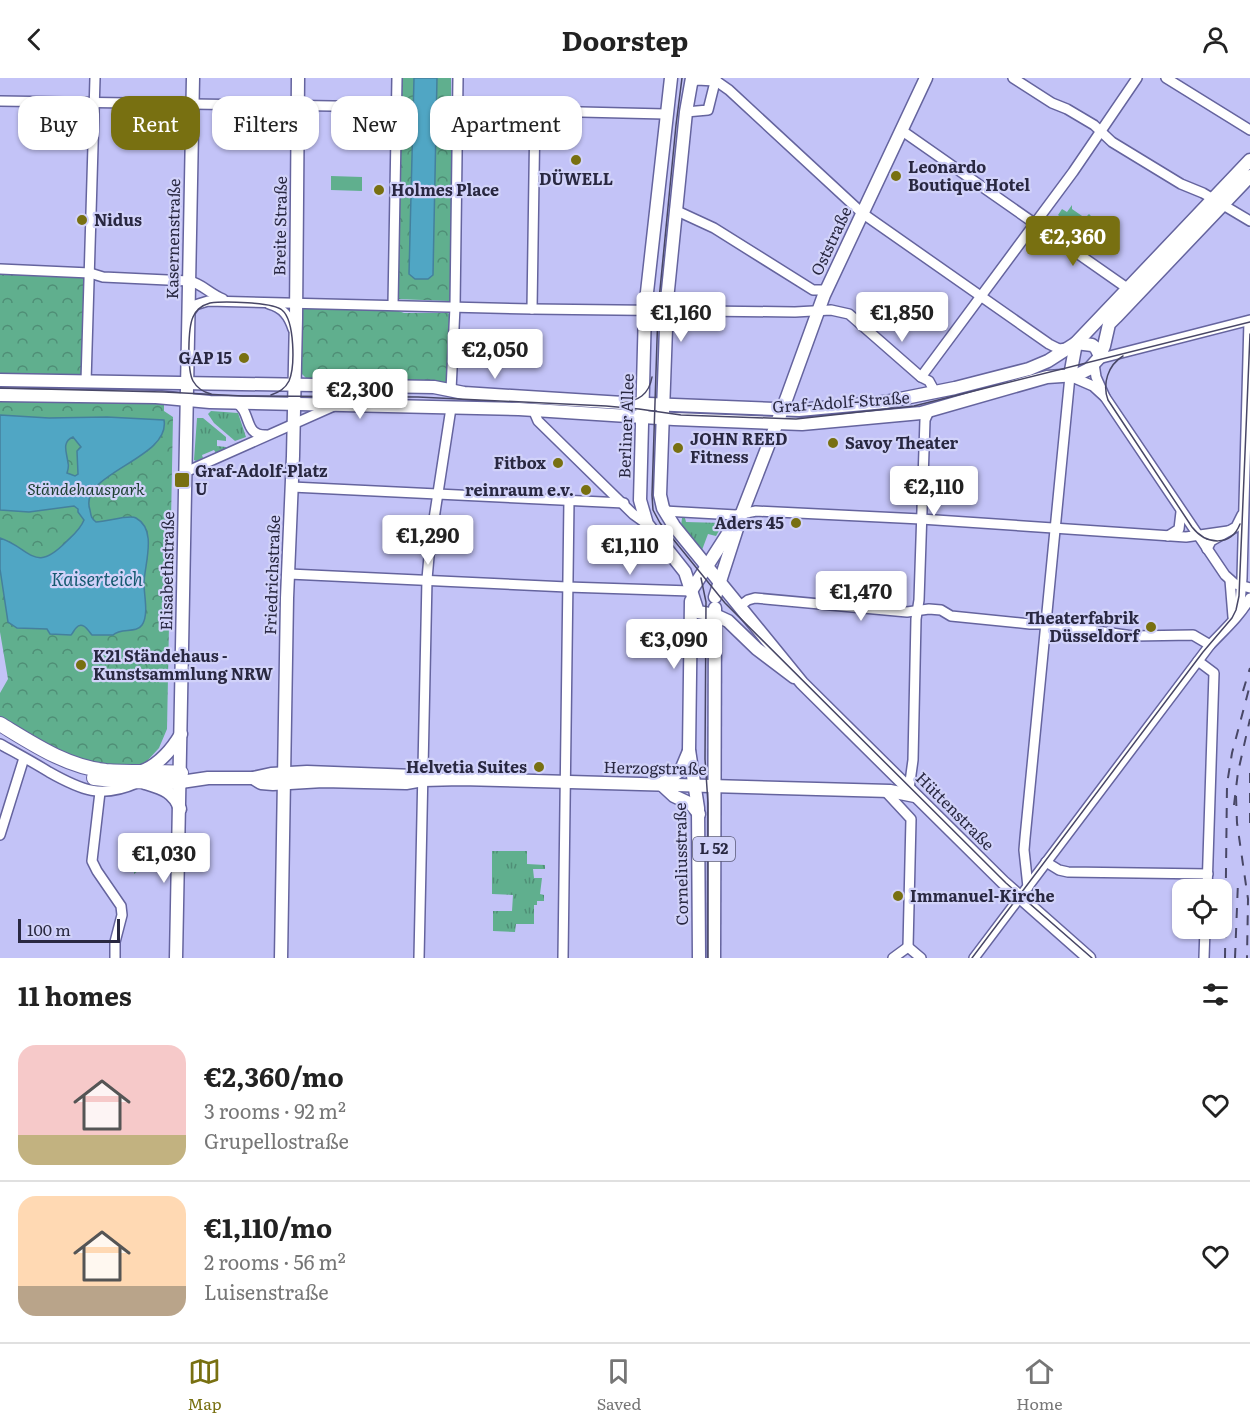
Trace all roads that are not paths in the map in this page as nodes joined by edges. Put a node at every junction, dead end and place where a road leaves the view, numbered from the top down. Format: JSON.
{"nodes":[{"id":1,"x":95,"y":78,"type":"edge"},
{"id":2,"x":193,"y":78,"type":"edge"},
{"id":3,"x":298,"y":78,"type":"edge"},
{"id":4,"x":397,"y":78,"type":"edge"},
{"id":5,"x":458,"y":78,"type":"edge"},
{"id":6,"x":926,"y":78,"type":"edge"},
{"id":7,"x":1013,"y":78,"type":"edge"},
{"id":8,"x":1137,"y":78,"type":"edge"},
{"id":9,"x":1166,"y":78,"type":"edge"},
{"id":10,"x":714,"y":79,"type":"edge"},
{"id":11,"x":671,"y":80,"type":"edge"},
{"id":12,"x":691,"y":81,"type":"edge"},
{"id":13,"x":95,"y":96,"type":"edge"},
{"id":14,"x":193,"y":96,"type":"edge"},
{"id":15,"x":298,"y":96,"type":"edge"},
{"id":16,"x":396,"y":96,"type":"edge"},
{"id":17,"x":458,"y":96,"type":"edge"},
{"id":18,"x":0,"y":101,"type":"edge"},
{"id":19,"x":18,"y":101,"type":"edge"},
{"id":20,"x":582,"y":112,"type":"edge"},
{"id":21,"x":686,"y":112,"type":"junction"},
{"id":22,"x":665,"y":114,"type":"junction"},
{"id":23,"x":901,"y":130,"type":"junction"},
{"id":24,"x":1250,"y":130,"type":"edge"},
{"id":25,"x":1101,"y":132,"type":"junction"},
{"id":26,"x":94,"y":150,"type":"edge"},
{"id":27,"x":192,"y":150,"type":"edge"},
{"id":28,"x":298,"y":150,"type":"edge"},
{"id":29,"x":395,"y":150,"type":"edge"},
{"id":30,"x":457,"y":150,"type":"edge"},
{"id":31,"x":535,"y":150,"type":"edge"},
{"id":32,"x":1250,"y":160,"type":"edge"},
{"id":33,"x":1250,"y":176,"type":"edge"},
{"id":34,"x":1217,"y":202,"type":"junction"},
{"id":35,"x":675,"y":210,"type":"junction"},
{"id":36,"x":862,"y":213,"type":"junction"},
{"id":37,"x":1250,"y":221,"type":"edge"},
{"id":38,"x":1034,"y":224,"type":"junction"},
{"id":39,"x":0,"y":269,"type":"edge"},
{"id":40,"x":90,"y":273,"type":"junction"},
{"id":41,"x":189,"y":280,"type":"junction"},
{"id":42,"x":1126,"y":288,"type":"junction"},
{"id":43,"x":826,"y":290,"type":"junction"},
{"id":44,"x":980,"y":297,"type":"junction"},
{"id":45,"x":235,"y":301,"type":"junction"},
{"id":46,"x":261,"y":302,"type":"junction"},
{"id":47,"x":296,"y":302,"type":"junction"},
{"id":48,"x":393,"y":305,"type":"junction"},
{"id":49,"x":1125,"y":306,"type":"junction"},
{"id":50,"x":455,"y":307,"type":"junction"},
{"id":51,"x":531,"y":309,"type":"junction"},
{"id":52,"x":645,"y":310,"type":"junction"},
{"id":53,"x":667,"y":310,"type":"junction"},
{"id":54,"x":818,"y":311,"type":"junction"},
{"id":55,"x":188,"y":316,"type":"junction"},
{"id":56,"x":1249,"y":321,"type":"edge"},
{"id":57,"x":296,"y":338,"type":"junction"},
{"id":58,"x":1072,"y":346,"type":"junction"},
{"id":59,"x":1097,"y":360,"type":"junction"},
{"id":60,"x":1070,"y":376,"type":"junction"},
{"id":61,"x":921,"y":377,"type":"junction"},
{"id":62,"x":295,"y":379,"type":"junction"},
{"id":63,"x":0,"y":380,"type":"edge"},
{"id":64,"x":86,"y":382,"type":"junction"},
{"id":65,"x":187,"y":384,"type":"junction"},
{"id":66,"x":451,"y":390,"type":"junction"},
{"id":67,"x":935,"y":392,"type":"junction"},
{"id":68,"x":464,"y":393,"type":"junction"},
{"id":69,"x":0,"y":395,"type":"edge"},
{"id":70,"x":1105,"y":397,"type":"junction"},
{"id":71,"x":555,"y":399,"type":"junction"},
{"id":72,"x":186,"y":400,"type":"junction"},
{"id":73,"x":236,"y":403,"type":"junction"},
{"id":74,"x":294,"y":404,"type":"junction"},
{"id":75,"x":345,"y":404,"type":"junction"},
{"id":76,"x":664,"y":404,"type":"junction"},
{"id":77,"x":376,"y":405,"type":"junction"},
{"id":78,"x":451,"y":408,"type":"junction"},
{"id":79,"x":537,"y":410,"type":"junction"},
{"id":80,"x":642,"y":410,"type":"junction"},
{"id":81,"x":782,"y":410,"type":"junction"},
{"id":82,"x":929,"y":411,"type":"junction"},
{"id":83,"x":664,"y":418,"type":"junction"},
{"id":84,"x":293,"y":423,"type":"junction"},
{"id":85,"x":777,"y":424,"type":"junction"},
{"id":86,"x":266,"y":435,"type":"junction"},
{"id":87,"x":185,"y":470,"type":"junction"},
{"id":88,"x":292,"y":488,"type":"junction"},
{"id":89,"x":438,"y":494,"type":"junction"},
{"id":90,"x":569,"y":500,"type":"junction"},
{"id":91,"x":624,"y":503,"type":"junction"},
{"id":92,"x":1243,"y":510,"type":"junction"},
{"id":93,"x":664,"y":512,"type":"junction"},
{"id":94,"x":1182,"y":512,"type":"junction"},
{"id":95,"x":742,"y":513,"type":"junction"},
{"id":96,"x":921,"y":519,"type":"junction"},
{"id":97,"x":647,"y":524,"type":"junction"},
{"id":98,"x":1056,"y":527,"type":"junction"},
{"id":99,"x":1228,"y":531,"type":"junction"},
{"id":100,"x":1197,"y":535,"type":"junction"},
{"id":101,"x":1166,"y":536,"type":"junction"},
{"id":102,"x":1208,"y":549,"type":"junction"},
{"id":103,"x":708,"y":567,"type":"junction"},
{"id":104,"x":289,"y":574,"type":"junction"},
{"id":105,"x":427,"y":579,"type":"junction"},
{"id":106,"x":1230,"y":580,"type":"junction"},
{"id":107,"x":720,"y":582,"type":"junction"},
{"id":108,"x":567,"y":587,"type":"junction"},
{"id":109,"x":1246,"y":587,"type":"edge"},
{"id":110,"x":692,"y":591,"type":"junction"},
{"id":111,"x":715,"y":597,"type":"junction"},
{"id":112,"x":1250,"y":598,"type":"edge"},
{"id":113,"x":740,"y":606,"type":"junction"},
{"id":114,"x":917,"y":611,"type":"junction"},
{"id":115,"x":715,"y":615,"type":"junction"},
{"id":116,"x":1233,"y":620,"type":"junction"},
{"id":117,"x":1046,"y":624,"type":"junction"},
{"id":118,"x":1210,"y":645,"type":"junction"},
{"id":119,"x":1198,"y":661,"type":"junction"},
{"id":120,"x":802,"y":683,"type":"junction"},
{"id":121,"x":2,"y":727,"type":"edge"},
{"id":122,"x":182,"y":733,"type":"junction"},
{"id":123,"x":0,"y":744,"type":"edge"},
{"id":124,"x":689,"y":750,"type":"junction"},
{"id":125,"x":24,"y":758,"type":"junction"},
{"id":126,"x":884,"y":764,"type":"junction"},
{"id":127,"x":181,"y":778,"type":"junction"},
{"id":128,"x":140,"y":779,"type":"junction"},
{"id":129,"x":285,"y":779,"type":"junction"},
{"id":130,"x":423,"y":780,"type":"junction"},
{"id":131,"x":566,"y":782,"type":"junction"},
{"id":132,"x":661,"y":784,"type":"junction"},
{"id":133,"x":695,"y":785,"type":"junction"},
{"id":134,"x":715,"y":786,"type":"junction"},
{"id":135,"x":882,"y":788,"type":"junction"},
{"id":136,"x":100,"y":792,"type":"junction"},
{"id":137,"x":913,"y":792,"type":"junction"},
{"id":138,"x":180,"y":813,"type":"junction"},
{"id":139,"x":699,"y":814,"type":"junction"},
{"id":140,"x":0,"y":835,"type":"edge"},
{"id":141,"x":1046,"y":862,"type":"junction"},
{"id":142,"x":1208,"y":874,"type":"junction"},
{"id":143,"x":1208,"y":879,"type":"edge"},
{"id":144,"x":1028,"y":887,"type":"junction"},
{"id":145,"x":1020,"y":898,"type":"junction"},
{"id":146,"x":1205,"y":939,"type":"edge"},
{"id":147,"x":908,"y":947,"type":"junction"},
{"id":148,"x":115,"y":958,"type":"edge"},
{"id":149,"x":176,"y":958,"type":"edge"},
{"id":150,"x":281,"y":958,"type":"edge"},
{"id":151,"x":419,"y":958,"type":"edge"},
{"id":152,"x":563,"y":958,"type":"edge"},
{"id":153,"x":699,"y":958,"type":"edge"},
{"id":154,"x":714,"y":958,"type":"edge"},
{"id":155,"x":892,"y":958,"type":"edge"},
{"id":156,"x":921,"y":958,"type":"edge"},
{"id":157,"x":974,"y":958,"type":"edge"},
{"id":158,"x":1089,"y":958,"type":"edge"},
{"id":159,"x":1204,"y":958,"type":"edge"}],
"edges":[{"from":1,"to":13,"type":"street"},
{"from":2,"to":14,"type":"main road","name":"Kasernenstraße"},
{"from":3,"to":15,"type":"main road","name":"Breite Straße"},
{"from":4,"to":16,"type":"street"},
{"from":5,"to":17,"type":"street"},
{"from":6,"to":23,"type":"main road","name":"Oststraße","number":"L 52"},
{"from":7,"to":25,"type":"street"},
{"from":8,"to":25,"type":"street"},
{"from":9,"to":24,"type":"street"},
{"from":10,"to":12,"type":"street"},
{"from":10,"to":21,"type":"street"},
{"from":10,"to":36,"type":"street"},
{"from":11,"to":21,"type":"main road","name":"Berliner Allee"},
{"from":11,"to":22,"type":"main road","name":"Berliner Allee"},
{"from":12,"to":21,"type":"main road"},
{"from":18,"to":19,"type":"street"},
{"from":20,"to":22,"type":"street"},
{"from":21,"to":22,"type":"main road"},
{"from":21,"to":35,"type":"main road"},
{"from":22,"to":52,"type":"main road","name":"Berliner Allee"},
{"from":23,"to":36,"type":"main road","name":"Oststraße","number":"L 52"},
{"from":23,"to":38,"type":"street"},
{"from":25,"to":34,"type":"street"},
{"from":25,"to":38,"type":"street"},
{"from":26,"to":40,"type":"street"},
{"from":27,"to":41,"type":"main road","name":"Kasernenstraße"},
{"from":28,"to":47,"type":"main road","name":"Breite Straße"},
{"from":29,"to":48,"type":"street"},
{"from":30,"to":50,"type":"street"},
{"from":31,"to":51,"type":"street"},
{"from":32,"to":34,"type":"main road"},
{"from":33,"to":34,"type":"main road"},
{"from":34,"to":37,"type":"street"},
{"from":34,"to":42,"type":"main road","name":"Graf-Adolf-Straße"},
{"from":34,"to":49,"type":"main road"},
{"from":35,"to":43,"type":"street"},
{"from":35,"to":53,"type":"main road"},
{"from":36,"to":43,"type":"main road","name":"Oststraße","number":"L 52"},
{"from":36,"to":44,"type":"street"},
{"from":38,"to":42,"type":"street"},
{"from":38,"to":44,"type":"street"},
{"from":39,"to":40,"type":"street"},
{"from":40,"to":41,"type":"street"},
{"from":40,"to":64,"type":"street"},
{"from":41,"to":45,"type":"street"},
{"from":41,"to":55,"type":"main road","name":"Kasernenstraße"},
{"from":42,"to":49,"type":"street"},
{"from":42,"to":58,"type":"main road","name":"Graf-Adolf-Straße"},
{"from":43,"to":54,"type":"main road","name":"Oststraße","number":"L 52"},
{"from":44,"to":58,"type":"street"},
{"from":44,"to":61,"type":"street"},
{"from":45,"to":46,"type":"street"},
{"from":45,"to":55,"type":"street"},
{"from":46,"to":47,"type":"street"},
{"from":46,"to":57,"type":"street"},
{"from":47,"to":48,"type":"street"},
{"from":47,"to":57,"type":"main road","name":"Breite Straße"},
{"from":48,"to":50,"type":"street"},
{"from":49,"to":59,"type":"main road"},
{"from":50,"to":51,"type":"street"},
{"from":50,"to":66,"type":"street"},
{"from":51,"to":52,"type":"street"},
{"from":52,"to":53,"type":"street"},
{"from":52,"to":80,"type":"main road","name":"Berliner Allee"},
{"from":53,"to":54,"type":"street"},
{"from":53,"to":76,"type":"main road"},
{"from":54,"to":61,"type":"street"},
{"from":54,"to":81,"type":"main road","name":"Oststraße","number":"L 52"},
{"from":55,"to":65,"type":"main road","name":"Kasernenstraße"},
{"from":56,"to":59,"type":"street","name":"Graf-Adolf-Straße"},
{"from":56,"to":92,"type":"street"},
{"from":57,"to":62,"type":"main road","name":"Breite Straße"},
{"from":58,"to":59,"type":"main road"},
{"from":58,"to":60,"type":"main road"},
{"from":58,"to":67,"type":"main road","name":"Graf-Adolf-Straße"},
{"from":59,"to":60,"type":"main road","name":"Graf-Adolf-Straße"},
{"from":59,"to":70,"type":"street"},
{"from":60,"to":70,"type":"street","name":"Graf-Adolf-Straße"},
{"from":60,"to":82,"type":"main road","name":"Graf-Adolf-Straße"},
{"from":60,"to":98,"type":"street"},
{"from":61,"to":67,"type":"street"},
{"from":62,"to":65,"type":"main road","name":"Graf-Adolf-Straße"},
{"from":62,"to":66,"type":"main road","name":"Graf-Adolf-Straße"},
{"from":62,"to":74,"type":"main road","name":"Friedrichstraße"},
{"from":63,"to":64,"type":"main road","name":"Graf-Adolf-Straße"},
{"from":64,"to":65,"type":"main road","name":"Graf-Adolf-Straße"},
{"from":65,"to":72,"type":"main road","name":"Kasernenstraße"},
{"from":66,"to":68,"type":"main road","name":"Graf-Adolf-Straße"},
{"from":66,"to":77,"type":"main road"},
{"from":67,"to":81,"type":"main road","name":"Graf-Adolf-Straße"},
{"from":68,"to":71,"type":"main road","name":"Graf-Adolf-Straße"},
{"from":68,"to":78,"type":"main road"},
{"from":69,"to":72,"type":"main road"},
{"from":70,"to":94,"type":"street"},
{"from":71,"to":79,"type":"main road"},
{"from":71,"to":80,"type":"main road","name":"Graf-Adolf-Straße"},
{"from":72,"to":73,"type":"main road"},
{"from":72,"to":87,"type":"main road","name":"Elisabethstraße"},
{"from":73,"to":74,"type":"main road"},
{"from":73,"to":86,"type":"street"},
{"from":74,"to":75,"type":"main road"},
{"from":74,"to":84,"type":"main road","name":"Friedrichstraße"},
{"from":75,"to":77,"type":"main road"},
{"from":75,"to":84,"type":"street"},
{"from":76,"to":80,"type":"main road","name":"Graf-Adolf-Straße"},
{"from":76,"to":81,"type":"main road","name":"Graf-Adolf-Straße"},
{"from":76,"to":83,"type":"main road"},
{"from":77,"to":78,"type":"main road","name":"Graf-Adolf-Straße"},
{"from":78,"to":79,"type":"main road","name":"Graf-Adolf-Straße"},
{"from":78,"to":89,"type":"street"},
{"from":79,"to":80,"type":"main road","name":"Graf-Adolf-Straße"},
{"from":79,"to":91,"type":"street","name":"Hüttenstraße"},
{"from":80,"to":83,"type":"main road","name":"Graf-Adolf-Straße"},
{"from":80,"to":97,"type":"main road","name":"Berliner Allee"},
{"from":81,"to":85,"type":"main road","name":"Oststraße","number":"L 52"},
{"from":82,"to":85,"type":"main road","name":"Graf-Adolf-Straße"},
{"from":82,"to":96,"type":"street"},
{"from":83,"to":85,"type":"main road","name":"Graf-Adolf-Straße"},
{"from":83,"to":93,"type":"main road"},
{"from":84,"to":86,"type":"street"},
{"from":84,"to":88,"type":"main road","name":"Friedrichstraße"},
{"from":85,"to":95,"type":"main road","number":"L 52"},
{"from":86,"to":87,"type":"street"},
{"from":87,"to":122,"type":"main road","name":"Elisabethstraße"},
{"from":88,"to":89,"type":"street"},
{"from":88,"to":104,"type":"main road","name":"Friedrichstraße"},
{"from":89,"to":90,"type":"street"},
{"from":89,"to":105,"type":"street"},
{"from":90,"to":91,"type":"street"},
{"from":90,"to":108,"type":"street"},
{"from":91,"to":97,"type":"street","name":"Hüttenstraße"},
{"from":92,"to":99,"type":"street"},
{"from":92,"to":109,"type":"street"},
{"from":93,"to":95,"type":"street"},
{"from":93,"to":103,"type":"main road","name":"Hüttenstraße"},
{"from":94,"to":100,"type":"street"},
{"from":94,"to":101,"type":"street"},
{"from":95,"to":96,"type":"street"},
{"from":95,"to":103,"type":"main road","number":"L 52"},
{"from":95,"to":107,"type":"main road","number":"L 52"},
{"from":96,"to":98,"type":"street"},
{"from":96,"to":114,"type":"street"},
{"from":97,"to":110,"type":"main road","name":"Hüttenstraße"},
{"from":98,"to":101,"type":"street"},
{"from":98,"to":117,"type":"street"},
{"from":99,"to":100,"type":"street"},
{"from":99,"to":102,"type":"street"},
{"from":100,"to":101,"type":"street"},
{"from":100,"to":102,"type":"street"},
{"from":102,"to":106,"type":"street"},
{"from":103,"to":107,"type":"main road","name":"Hüttenstraße"},
{"from":103,"to":110,"type":"main road","number":"L 52"},
{"from":103,"to":111,"type":"main road","name":"Corneliusstraße","number":"L 52"},
{"from":104,"to":105,"type":"street"},
{"from":104,"to":129,"type":"main road","name":"Friedrichstraße"},
{"from":105,"to":108,"type":"street"},
{"from":105,"to":130,"type":"street"},
{"from":106,"to":109,"type":"street"},
{"from":106,"to":116,"type":"street"},
{"from":107,"to":111,"type":"main road","number":"L 52"},
{"from":107,"to":113,"type":"main road","name":"Hüttenstraße"},
{"from":108,"to":110,"type":"street"},
{"from":108,"to":131,"type":"street"},
{"from":109,"to":116,"type":"street"},
{"from":110,"to":115,"type":"main road","name":"Hüttenstraße"},
{"from":110,"to":124,"type":"main road","name":"Corneliusstraße","number":"L 52"},
{"from":111,"to":115,"type":"main road","name":"Corneliusstraße","number":"L 52"},
{"from":112,"to":116,"type":"street"},
{"from":113,"to":114,"type":"street"},
{"from":113,"to":120,"type":"main road","name":"Hüttenstraße"},
{"from":114,"to":117,"type":"street"},
{"from":114,"to":137,"type":"street"},
{"from":115,"to":120,"type":"main road","name":"Hüttenstraße"},
{"from":115,"to":134,"type":"main road","name":"Corneliusstraße","number":"L 52"},
{"from":116,"to":118,"type":"street"},
{"from":117,"to":118,"type":"street"},
{"from":117,"to":144,"type":"street"},
{"from":118,"to":119,"type":"street"},
{"from":119,"to":141,"type":"street"},
{"from":119,"to":142,"type":"street"},
{"from":120,"to":126,"type":"main road","name":"Hüttenstraße"},
{"from":121,"to":128,"type":"highway"},
{"from":122,"to":127,"type":"main road","name":"Elisabethstraße"},
{"from":122,"to":128,"type":"main road"},
{"from":123,"to":125,"type":"street"},
{"from":124,"to":132,"type":"main road"},
{"from":124,"to":133,"type":"main road","name":"Corneliusstraße","number":"L 52"},
{"from":125,"to":136,"type":"street"},
{"from":125,"to":140,"type":"street"},
{"from":126,"to":135,"type":"main road"},
{"from":126,"to":137,"type":"main road","name":"Hüttenstraße"},
{"from":127,"to":128,"type":"highway"},
{"from":127,"to":129,"type":"main road","name":"Herzogstraße"},
{"from":127,"to":138,"type":"main road","name":"Elisabethstraße"},
{"from":128,"to":136,"type":"street"},
{"from":128,"to":138,"type":"main road"},
{"from":129,"to":130,"type":"main road","name":"Herzogstraße"},
{"from":129,"to":150,"type":"main road","name":"Friedrichstraße"},
{"from":130,"to":131,"type":"main road","name":"Herzogstraße"},
{"from":130,"to":151,"type":"street"},
{"from":131,"to":132,"type":"main road","name":"Herzogstraße"},
{"from":131,"to":152,"type":"street"},
{"from":132,"to":133,"type":"main road","name":"Herzogstraße"},
{"from":132,"to":139,"type":"main road"},
{"from":133,"to":134,"type":"main road","name":"Herzogstraße"},
{"from":133,"to":139,"type":"main road","name":"Corneliusstraße","number":"L 52"},
{"from":134,"to":135,"type":"main road","name":"Herzogstraße"},
{"from":134,"to":154,"type":"main road","name":"Corneliusstraße","number":"L 52"},
{"from":135,"to":137,"type":"main road","name":"Herzogstraße"},
{"from":135,"to":147,"type":"street"},
{"from":136,"to":148,"type":"street"},
{"from":137,"to":145,"type":"main road","name":"Hüttenstraße"},
{"from":138,"to":149,"type":"main road","name":"Elisabethstraße"},
{"from":139,"to":153,"type":"main road","name":"Corneliusstraße","number":"L 52"},
{"from":141,"to":142,"type":"street"},
{"from":141,"to":144,"type":"street"},
{"from":142,"to":143,"type":"street"},
{"from":144,"to":145,"type":"street"},
{"from":145,"to":157,"type":"street"},
{"from":145,"to":158,"type":"main road","name":"Hüttenstraße"},
{"from":146,"to":159,"type":"street"},
{"from":147,"to":155,"type":"street"},
{"from":147,"to":156,"type":"street"}]}
